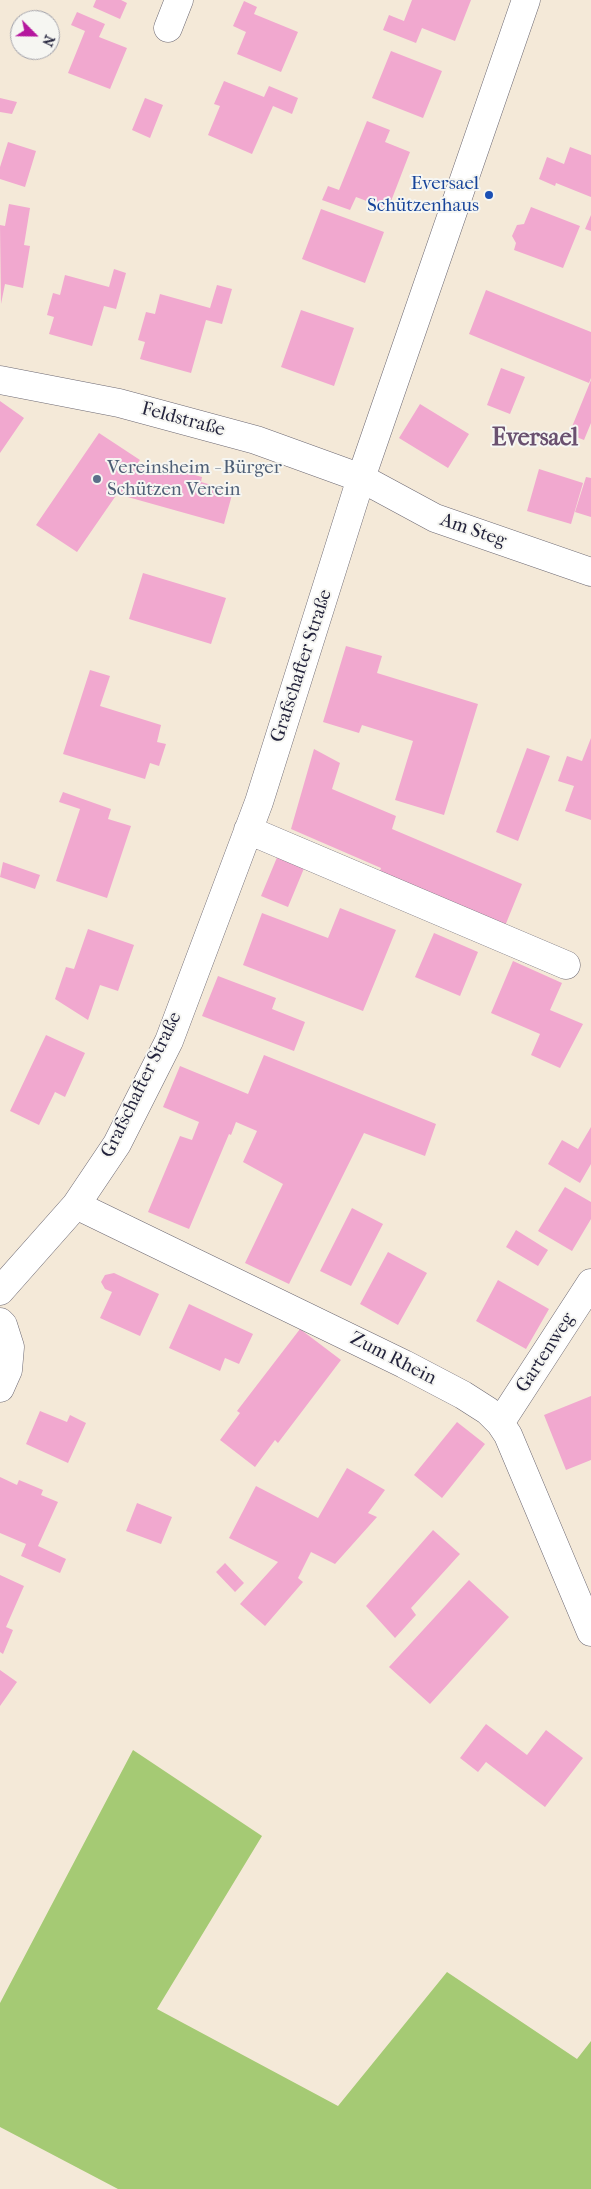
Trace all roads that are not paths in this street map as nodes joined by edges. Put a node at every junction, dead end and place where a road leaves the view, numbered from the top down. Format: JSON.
{"nodes":[{"id":1,"x":179,"y":0,"type":"edge"},
{"id":2,"x":526,"y":0,"type":"edge"},
{"id":3,"x":168,"y":28,"type":"dead end"},
{"id":4,"x":0,"y":380,"type":"edge"},
{"id":5,"x":361,"y":478,"type":"junction"},
{"id":6,"x":591,"y":572,"type":"edge"},
{"id":7,"x":248,"y":830,"type":"junction"},
{"id":8,"x":566,"y":964,"type":"dead end"},
{"id":9,"x":76,"y":1205,"type":"junction"},
{"id":10,"x":591,"y":1283,"type":"edge"},
{"id":11,"x":0,"y":1292,"type":"edge"},
{"id":12,"x":0,"y":1322,"type":"edge"},
{"id":13,"x":0,"y":1388,"type":"edge"},
{"id":14,"x":500,"y":1423,"type":"junction"},
{"id":15,"x":591,"y":1632,"type":"edge"}],
"edges":[{"from":1,"to":3,"type":"street"},
{"from":2,"to":5,"type":"street","name":"Grafschafter Straße"},
{"from":4,"to":5,"type":"street","name":"Feldstraße"},
{"from":5,"to":6,"type":"street","name":"Am Steg"},
{"from":5,"to":7,"type":"street","name":"Grafschafter Straße"},
{"from":7,"to":8,"type":"street"},
{"from":7,"to":9,"type":"street","name":"Grafschafter Straße"},
{"from":9,"to":11,"type":"street","name":"Grafschafter Straße"},
{"from":9,"to":14,"type":"street","name":"Zum Rhein"},
{"from":10,"to":14,"type":"street","name":"Gartenweg"},
{"from":12,"to":13,"type":"street"},
{"from":14,"to":15,"type":"street","name":"Zum Rhein"}]}
